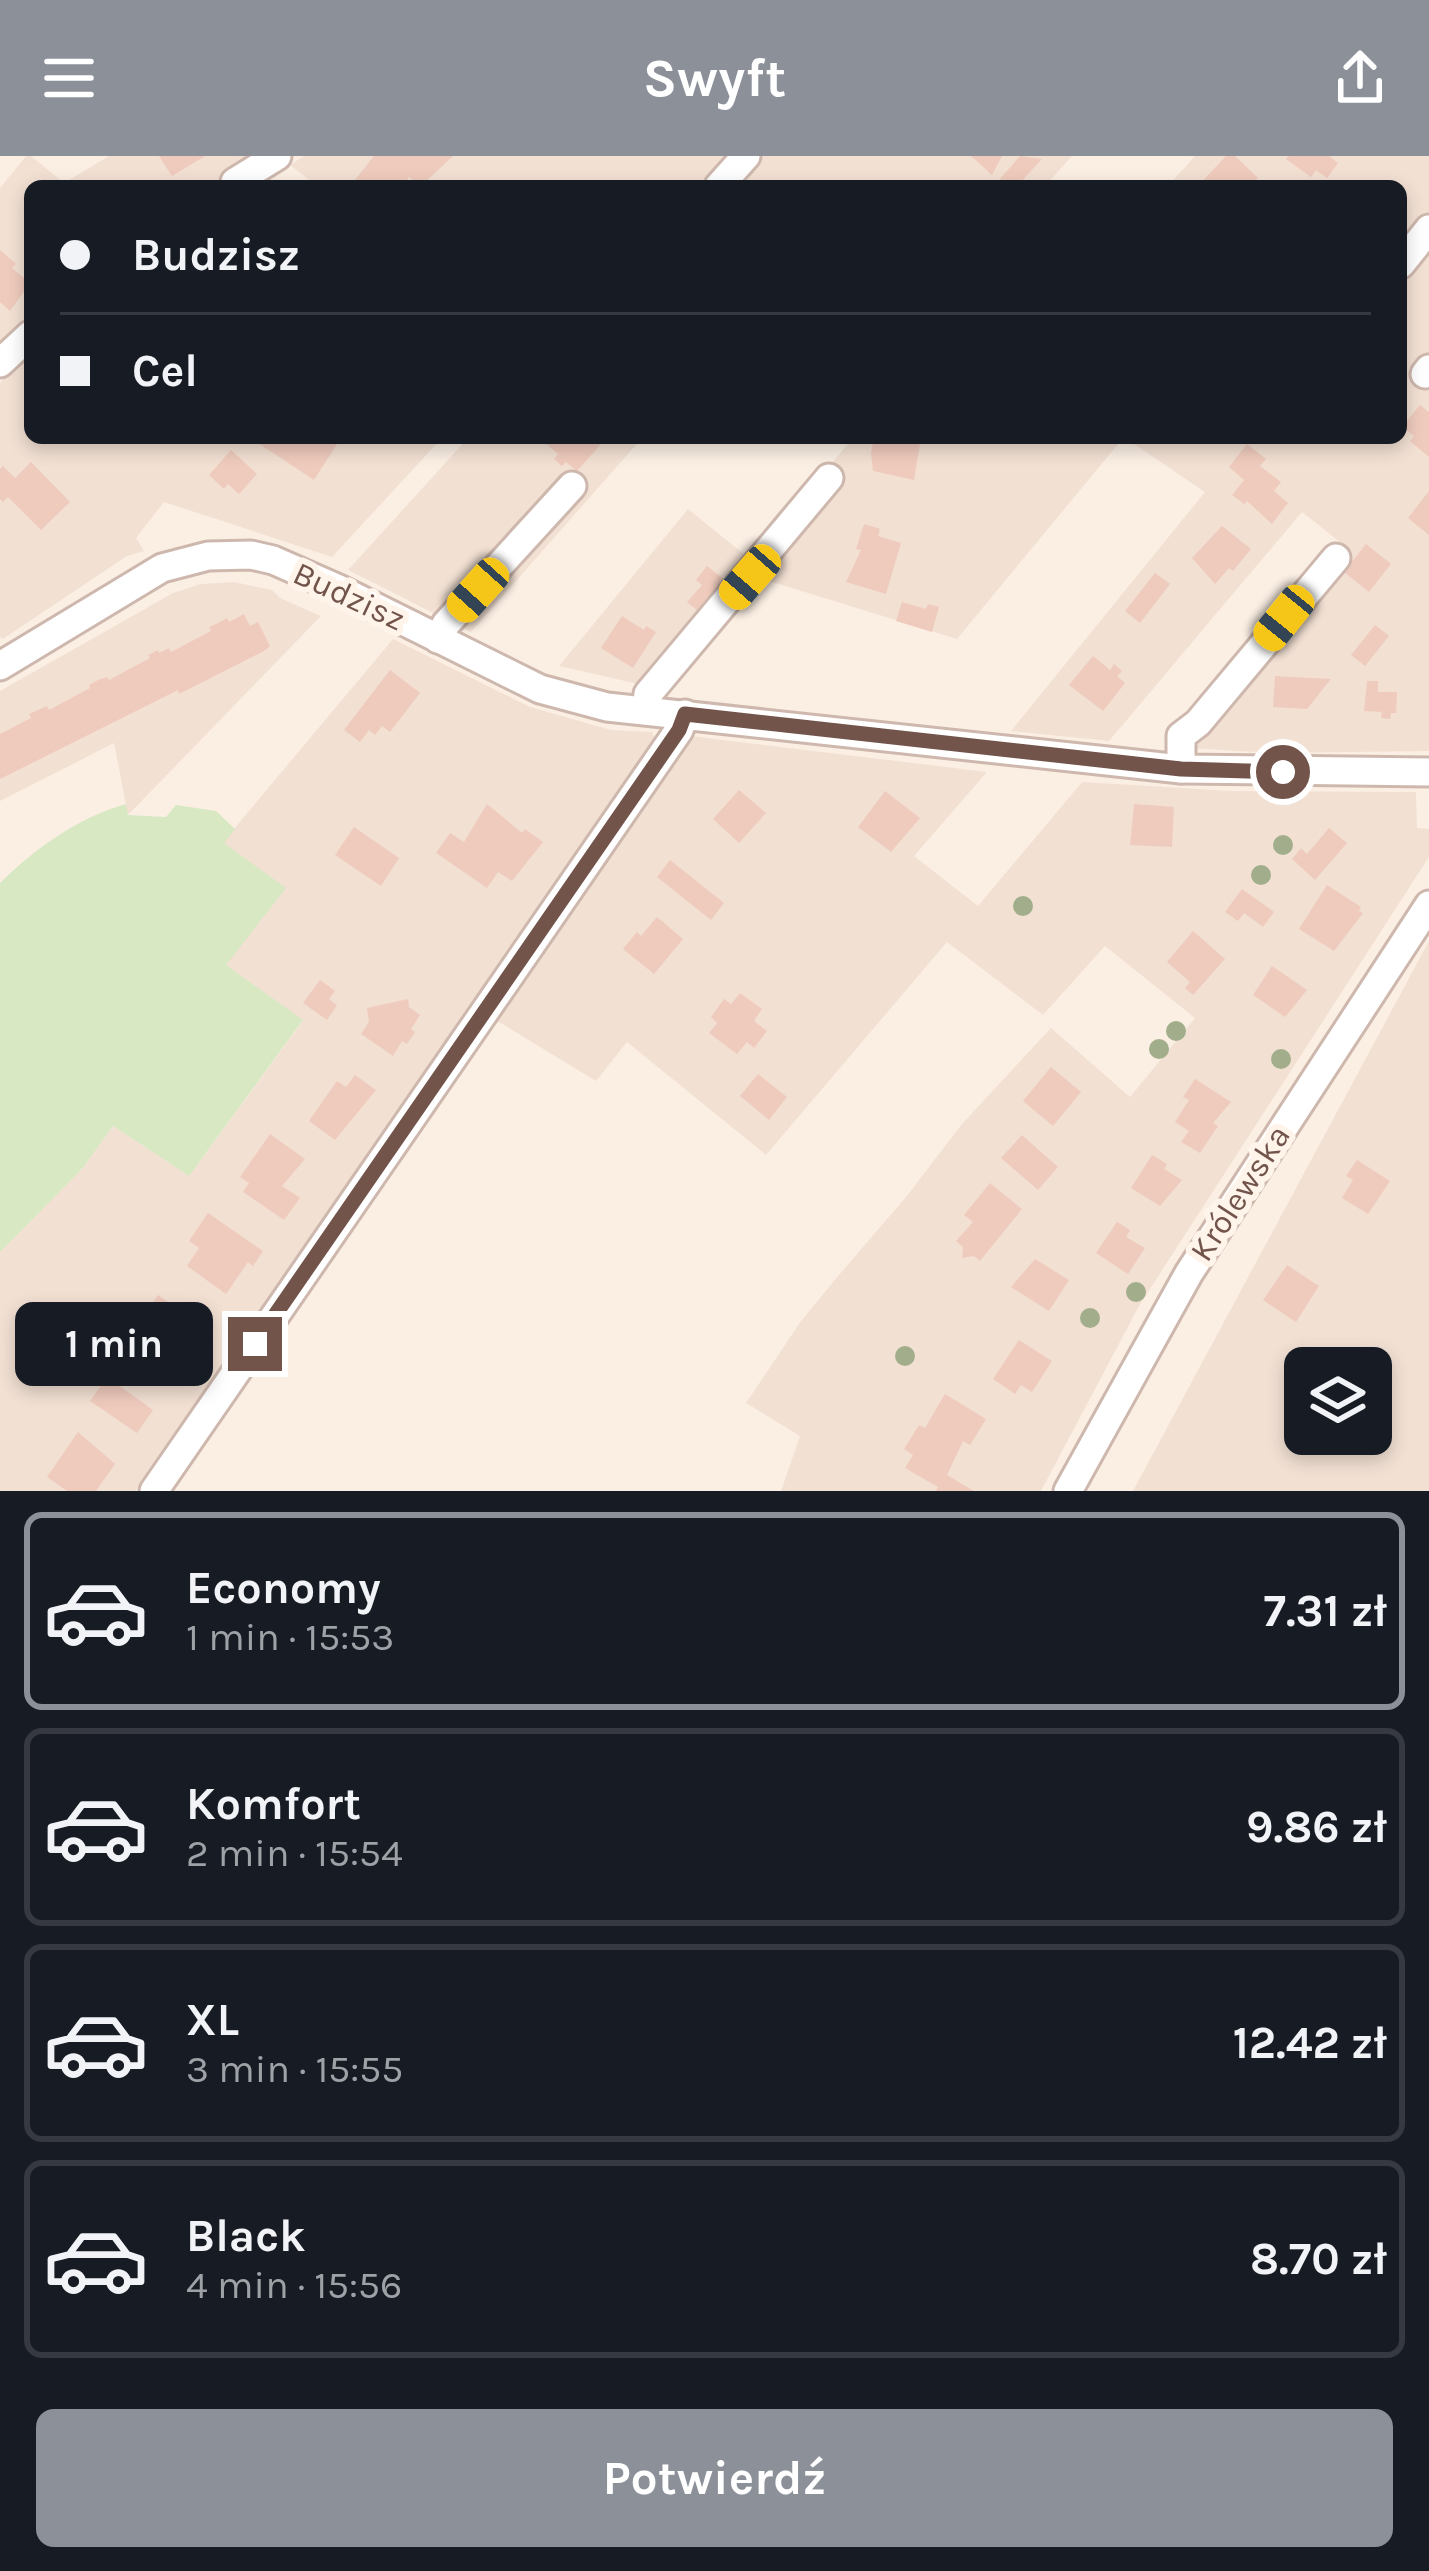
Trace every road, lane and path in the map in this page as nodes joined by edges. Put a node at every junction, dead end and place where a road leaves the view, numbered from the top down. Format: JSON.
{"nodes":[{"id":1,"x":277,"y":156,"type":"edge"},
{"id":2,"x":746,"y":156,"type":"edge"},
{"id":3,"x":238,"y":180,"type":"edge"},
{"id":4,"x":724,"y":180,"type":"edge"},
{"id":5,"x":1429,"y":229,"type":"edge"},
{"id":6,"x":1407,"y":256,"type":"edge"},
{"id":7,"x":24,"y":341,"type":"edge"},
{"id":8,"x":0,"y":363,"type":"edge"},
{"id":9,"x":830,"y":478,"type":"dead end"},
{"id":10,"x":572,"y":486,"type":"dead end"},
{"id":11,"x":1336,"y":557,"type":"dead end"},
{"id":12,"x":438,"y":639,"type":"junction"},
{"id":13,"x":0,"y":666,"type":"edge"},
{"id":14,"x":646,"y":710,"type":"junction"},
{"id":15,"x":685,"y":714,"type":"junction"},
{"id":16,"x":1181,"y":769,"type":"junction"},
{"id":17,"x":1429,"y":772,"type":"edge"},
{"id":18,"x":1429,"y":905,"type":"edge"},
{"id":19,"x":154,"y":1491,"type":"edge"},
{"id":20,"x":1068,"y":1491,"type":"edge"}],
"edges":[{"from":1,"to":3,"type":"street"},
{"from":2,"to":4,"type":"street"},
{"from":5,"to":6,"type":"street"},
{"from":7,"to":8,"type":"street"},
{"from":9,"to":14,"type":"street"},
{"from":10,"to":12,"type":"street"},
{"from":11,"to":16,"type":"street"},
{"from":12,"to":13,"type":"street","name":"Budzisz"},
{"from":12,"to":14,"type":"street","name":"Budzisz"},
{"from":14,"to":15,"type":"street","name":"Budzisz"},
{"from":15,"to":16,"type":"street","name":"Budzisz"},
{"from":15,"to":19,"type":"street"},
{"from":16,"to":17,"type":"street","name":"Budzisz"},
{"from":18,"to":20,"type":"street","name":"Królewska"}]}
